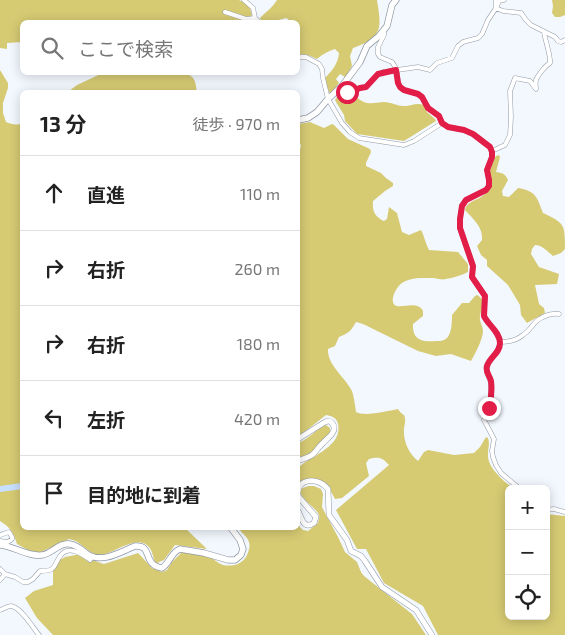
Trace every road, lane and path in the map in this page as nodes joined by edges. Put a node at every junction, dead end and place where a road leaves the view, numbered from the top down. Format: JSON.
{"nodes":[{"id":1,"x":244,"y":0,"type":"edge"},
{"id":2,"x":396,"y":0,"type":"edge"},
{"id":3,"x":496,"y":0,"type":"edge"},
{"id":4,"x":504,"y":0,"type":"edge"},
{"id":5,"x":496,"y":8,"type":"junction"},
{"id":6,"x":225,"y":12,"type":"dead end"},
{"id":7,"x":255,"y":18,"type":"joint"},
{"id":8,"x":384,"y":29,"type":"junction"},
{"id":9,"x":544,"y":32,"type":"junction"},
{"id":10,"x":565,"y":40,"type":"edge"},
{"id":11,"x":300,"y":57,"type":"edge"},
{"id":12,"x":396,"y":70,"type":"junction"},
{"id":13,"x":331,"y":97,"type":"junction"},
{"id":14,"x":300,"y":120,"type":"edge"},
{"id":15,"x":442,"y":123,"type":"junction"},
{"id":16,"x":492,"y":152,"type":"junction"},
{"id":17,"x":559,"y":314,"type":"dead end"},
{"id":18,"x":500,"y":342,"type":"junction"},
{"id":19,"x":300,"y":438,"type":"edge"},
{"id":20,"x":300,"y":460,"type":"edge"},
{"id":21,"x":515,"y":485,"type":"edge"},
{"id":22,"x":300,"y":486,"type":"edge"},
{"id":23,"x":300,"y":498,"type":"edge"},
{"id":24,"x":550,"y":510,"type":"edge"},
{"id":25,"x":565,"y":512,"type":"edge"},
{"id":26,"x":300,"y":515,"type":"edge"},
{"id":27,"x":232,"y":530,"type":"edge"},
{"id":28,"x":0,"y":535,"type":"edge"},
{"id":29,"x":0,"y":541,"type":"edge"},
{"id":30,"x":0,"y":545,"type":"edge"},
{"id":31,"x":92,"y":557,"type":"junction"},
{"id":32,"x":0,"y":569,"type":"edge"},
{"id":33,"x":5,"y":574,"type":"junction"},
{"id":34,"x":0,"y":580,"type":"edge"},
{"id":35,"x":0,"y":610,"type":"edge"},
{"id":36,"x":38,"y":635,"type":"edge"},
{"id":37,"x":432,"y":635,"type":"edge"}],
"edges":[{"from":1,"to":7,"type":"street"},
{"from":2,"to":8,"type":"main road"},
{"from":3,"to":5,"type":"street"},
{"from":4,"to":5,"type":"street"},
{"from":5,"to":9,"type":"street"},
{"from":5,"to":12,"type":"street"},
{"from":6,"to":7,"type":"street"},
{"from":8,"to":12,"type":"street"},
{"from":8,"to":13,"type":"main road"},
{"from":9,"to":10,"type":"street"},
{"from":9,"to":16,"type":"street"},
{"from":11,"to":13,"type":"street"},
{"from":12,"to":13,"type":"street"},
{"from":12,"to":15,"type":"street"},
{"from":13,"to":14,"type":"main road"},
{"from":13,"to":15,"type":"street"},
{"from":15,"to":16,"type":"street"},
{"from":16,"to":18,"type":"street"},
{"from":17,"to":18,"type":"street"},
{"from":18,"to":21,"type":"street"},
{"from":19,"to":20,"type":"street"},
{"from":22,"to":37,"type":"street"},
{"from":23,"to":26,"type":"street"},
{"from":24,"to":25,"type":"street"},
{"from":27,"to":31,"type":"main road"},
{"from":28,"to":29,"type":"street"},
{"from":30,"to":31,"type":"main road"},
{"from":31,"to":33,"type":"street"},
{"from":32,"to":33,"type":"street"},
{"from":33,"to":34,"type":"street"},
{"from":35,"to":36,"type":"street"}]}
